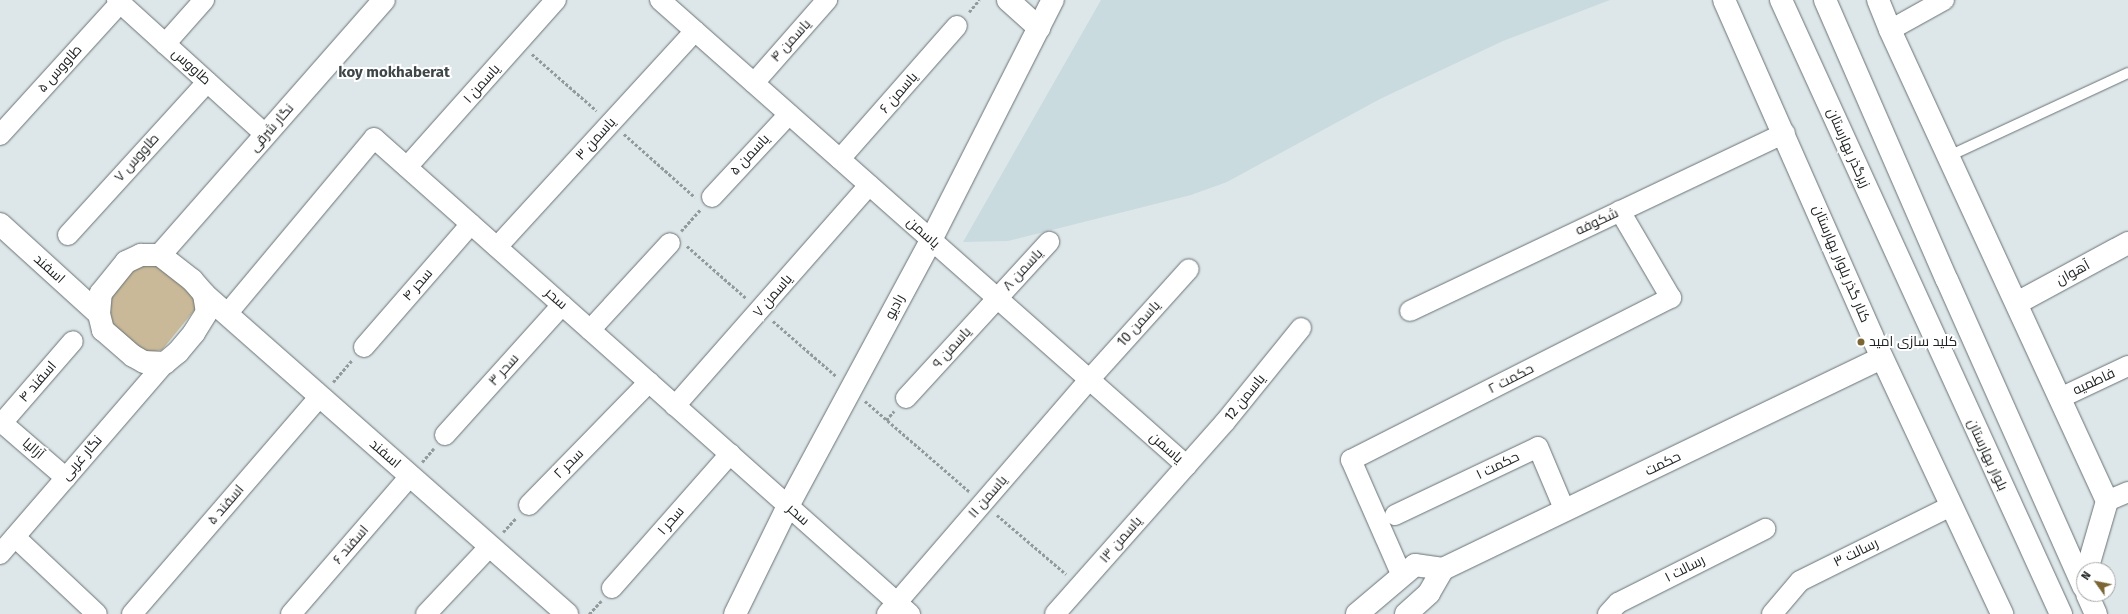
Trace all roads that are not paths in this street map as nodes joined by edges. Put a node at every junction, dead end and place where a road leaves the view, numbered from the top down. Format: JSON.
{"nodes":[{"id":1,"x":204,"y":0,"type":"edge"},
{"id":2,"x":384,"y":0,"type":"edge"},
{"id":3,"x":556,"y":0,"type":"edge"},
{"id":4,"x":662,"y":0,"type":"edge"},
{"id":5,"x":827,"y":0,"type":"edge"},
{"id":6,"x":1008,"y":0,"type":"edge"},
{"id":7,"x":1053,"y":0,"type":"edge"},
{"id":8,"x":1724,"y":0,"type":"edge"},
{"id":9,"x":1781,"y":0,"type":"edge"},
{"id":10,"x":1825,"y":0,"type":"edge"},
{"id":11,"x":1878,"y":0,"type":"edge"},
{"id":12,"x":1944,"y":0,"type":"edge"},
{"id":13,"x":119,"y":1,"type":"edge"},
{"id":14,"x":957,"y":26,"type":"dead end"},
{"id":15,"x":1039,"y":28,"type":"junction"},
{"id":16,"x":1890,"y":30,"type":"junction"},
{"id":17,"x":695,"y":31,"type":"junction"},
{"id":18,"x":165,"y":44,"type":"junction"},
{"id":19,"x":2128,"y":73,"type":"edge"},
{"id":20,"x":207,"y":82,"type":"junction"},
{"id":21,"x":754,"y":83,"type":"junction"},
{"id":22,"x":788,"y":114,"type":"junction"},
{"id":23,"x":1784,"y":133,"type":"junction"},
{"id":24,"x":266,"y":135,"type":"junction"},
{"id":25,"x":0,"y":136,"type":"edge"},
{"id":26,"x":1949,"y":156,"type":"junction"},
{"id":27,"x":840,"y":159,"type":"junction"},
{"id":28,"x":407,"y":166,"type":"junction"},
{"id":29,"x":870,"y":185,"type":"junction"},
{"id":30,"x":712,"y":197,"type":"road end"},
{"id":31,"x":1620,"y":211,"type":"junction"},
{"id":32,"x":0,"y":224,"type":"edge"},
{"id":33,"x":471,"y":224,"type":"junction"},
{"id":34,"x":68,"y":235,"type":"dead end"},
{"id":35,"x":673,"y":240,"type":"road end"},
{"id":36,"x":931,"y":240,"type":"junction"},
{"id":37,"x":1049,"y":242,"type":"dead end"},
{"id":38,"x":2128,"y":243,"type":"edge"},
{"id":39,"x":497,"y":248,"type":"junction"},
{"id":40,"x":160,"y":255,"type":"junction"},
{"id":41,"x":1189,"y":269,"type":"dead end"},
{"id":42,"x":204,"y":294,"type":"junction"},
{"id":43,"x":1914,"y":295,"type":"joint"},
{"id":44,"x":997,"y":298,"type":"junction"},
{"id":45,"x":2017,"y":303,"type":"junction"},
{"id":46,"x":562,"y":305,"type":"junction"},
{"id":47,"x":1410,"y":311,"type":"dead end"},
{"id":48,"x":98,"y":314,"type":"junction"},
{"id":49,"x":227,"y":314,"type":"junction"},
{"id":50,"x":1301,"y":328,"type":"dead end"},
{"id":51,"x":590,"y":330,"type":"junction"},
{"id":52,"x":73,"y":341,"type":"dead end"},
{"id":53,"x":364,"y":347,"type":"road end"},
{"id":54,"x":1882,"y":358,"type":"junction"},
{"id":55,"x":165,"y":363,"type":"junction"},
{"id":56,"x":2128,"y":366,"type":"edge"},
{"id":57,"x":1089,"y":380,"type":"junction"},
{"id":58,"x":649,"y":382,"type":"junction"},
{"id":59,"x":320,"y":396,"type":"junction"},
{"id":60,"x":906,"y":398,"type":"dead end"},
{"id":61,"x":2060,"y":398,"type":"junction"},
{"id":62,"x":676,"y":406,"type":"junction"},
{"id":63,"x":1,"y":422,"type":"edge"},
{"id":64,"x":445,"y":435,"type":"road end"},
{"id":65,"x":730,"y":454,"type":"junction"},
{"id":66,"x":1187,"y":466,"type":"junction"},
{"id":67,"x":410,"y":476,"type":"junction"},
{"id":68,"x":66,"y":478,"type":"junction"},
{"id":69,"x":2128,"y":492,"type":"edge"},
{"id":70,"x":2107,"y":500,"type":"junction"},
{"id":71,"x":529,"y":505,"type":"road end"},
{"id":72,"x":788,"y":506,"type":"junction"},
{"id":73,"x":1951,"y":506,"type":"junction"},
{"id":74,"x":1565,"y":510,"type":"junction"},
{"id":75,"x":1395,"y":515,"type":"dead end"},
{"id":76,"x":1765,"y":529,"type":"dead end"},
{"id":77,"x":15,"y":536,"type":"junction"},
{"id":78,"x":490,"y":546,"type":"junction"},
{"id":79,"x":0,"y":554,"type":"edge"},
{"id":80,"x":2091,"y":562,"type":"edge"},
{"id":81,"x":2076,"y":563,"type":"edge"},
{"id":82,"x":1443,"y":569,"type":"junction"},
{"id":83,"x":1402,"y":576,"type":"junction"},
{"id":84,"x":612,"y":588,"type":"dead end"},
{"id":85,"x":2092,"y":602,"type":"edge"},
{"id":86,"x":898,"y":610,"type":"edge"},
{"id":87,"x":97,"y":614,"type":"edge"},
{"id":88,"x":132,"y":614,"type":"edge"},
{"id":89,"x":291,"y":614,"type":"edge"},
{"id":90,"x":426,"y":614,"type":"edge"},
{"id":91,"x":567,"y":614,"type":"edge"},
{"id":92,"x":735,"y":614,"type":"edge"},
{"id":93,"x":1055,"y":614,"type":"edge"},
{"id":94,"x":1357,"y":614,"type":"edge"},
{"id":95,"x":1406,"y":614,"type":"edge"},
{"id":96,"x":1608,"y":614,"type":"edge"},
{"id":97,"x":1772,"y":614,"type":"edge"},
{"id":98,"x":2002,"y":614,"type":"edge"},
{"id":99,"x":2061,"y":614,"type":"edge"},
{"id":100,"x":2096,"y":614,"type":"edge"}],
"edges":[{"from":1,"to":18,"type":"street"},
{"from":2,"to":24,"type":"street","name":"نگار شرقی"},
{"from":3,"to":28,"type":"street","name":"یاسمن ۱"},
{"from":4,"to":17,"type":"street","name":"یاسمن"},
{"from":5,"to":21,"type":"street","name":"یاسمن ۴"},
{"from":6,"to":15,"type":"street"},
{"from":7,"to":15,"type":"street","name":"رادیو"},
{"from":8,"to":23,"type":"street","name":"کنار گذر بلوار بهارستان"},
{"from":9,"to":43,"type":"street","name":"زیرگذر بهارستان"},
{"from":10,"to":81,"type":"street"},
{"from":11,"to":16,"type":"street"},
{"from":12,"to":16,"type":"street"},
{"from":13,"to":18,"type":"street","name":"طاووس"},
{"from":13,"to":25,"type":"street","name":"طاووس ۵"},
{"from":14,"to":27,"type":"street","name":"یاسمن ۶"},
{"from":15,"to":36,"type":"street","name":"رادیو"},
{"from":16,"to":26,"type":"street"},
{"from":17,"to":21,"type":"street","name":"یاسمن"},
{"from":17,"to":39,"type":"street","name":"یاسمن ۳"},
{"from":18,"to":20,"type":"street","name":"طاووس"},
{"from":19,"to":26,"type":"lane"},
{"from":20,"to":24,"type":"street","name":"طاووس"},
{"from":20,"to":34,"type":"street","name":"طاووس ۷"},
{"from":21,"to":22,"type":"street","name":"یاسمن"},
{"from":22,"to":27,"type":"street","name":"یاسمن"},
{"from":22,"to":30,"type":"street","name":"یاسمن ۵"},
{"from":23,"to":31,"type":"street","name":"شکوفه"},
{"from":23,"to":54,"type":"street","name":"کنار گذر بلوار بهارستان"},
{"from":24,"to":40,"type":"street","name":"نگار شرقی"},
{"from":26,"to":45,"type":"street"},
{"from":27,"to":29,"type":"street","name":"یاسمن"},
{"from":28,"to":33,"type":"street","name":"سحر"},
{"from":28,"to":49,"type":"street","name":"سحر"},
{"from":29,"to":36,"type":"street","name":"یاسمن"},
{"from":29,"to":62,"type":"street","name":"یاسمن ۷"},
{"from":31,"to":47,"type":"street","name":"شکوفه"},
{"from":31,"to":83,"type":"street","name":"حکمت ۲"},
{"from":32,"to":48,"type":"street","name":"اسفند"},
{"from":33,"to":39,"type":"street","name":"سحر"},
{"from":33,"to":53,"type":"street","name":"سحر ۴"},
{"from":35,"to":51,"type":"street"},
{"from":36,"to":44,"type":"street","name":"یاسمن"},
{"from":36,"to":72,"type":"street","name":"رادیو"},
{"from":37,"to":44,"type":"street","name":"یاسمن ۸"},
{"from":38,"to":45,"type":"street","name":"آهوان"},
{"from":39,"to":46,"type":"street","name":"سحر"},
{"from":40,"to":42,"type":"street"},
{"from":40,"to":48,"type":"street"},
{"from":41,"to":57,"type":"street","name":"یاسمن 10"},
{"from":42,"to":49,"type":"street","name":"اسفند"},
{"from":42,"to":55,"type":"street"},
{"from":43,"to":99,"type":"street","name":"بلوار بهارستان"},
{"from":44,"to":57,"type":"street","name":"یاسمن"},
{"from":44,"to":60,"type":"street","name":"یاسمن ۹"},
{"from":45,"to":61,"type":"street"},
{"from":46,"to":51,"type":"street","name":"سحر"},
{"from":46,"to":64,"type":"street","name":"سحر ۳"},
{"from":48,"to":55,"type":"street"},
{"from":49,"to":59,"type":"street","name":"اسفند"},
{"from":50,"to":66,"type":"street","name":"یاسمن 12"},
{"from":51,"to":58,"type":"street","name":"سحر"},
{"from":52,"to":63,"type":"street","name":"اسفند ۴"},
{"from":54,"to":73,"type":"street","name":"کنار گذر بلوار بهارستان"},
{"from":54,"to":74,"type":"street","name":"حکمت"},
{"from":55,"to":68,"type":"street","name":"نگار غربی"},
{"from":56,"to":61,"type":"street","name":"فاطمیه"},
{"from":57,"to":66,"type":"street","name":"یاسمن"},
{"from":57,"to":86,"type":"street","name":"یاسمن ۱۱"},
{"from":58,"to":62,"type":"street","name":"سحر"},
{"from":58,"to":71,"type":"street","name":"سحر ۲"},
{"from":59,"to":67,"type":"street","name":"اسفند"},
{"from":59,"to":88,"type":"street","name":"اسفند ۵"},
{"from":61,"to":70,"type":"street"},
{"from":62,"to":65,"type":"street","name":"سحر"},
{"from":63,"to":68,"type":"street","name":"آزالیا"},
{"from":65,"to":72,"type":"street","name":"سحر"},
{"from":65,"to":84,"type":"street","name":"سحر ۱"},
{"from":66,"to":93,"type":"street","name":"یاسمن ۱۳"},
{"from":67,"to":78,"type":"street","name":"اسفند"},
{"from":67,"to":89,"type":"street","name":"اسفند ۶"},
{"from":68,"to":77,"type":"street","name":"نگار غربی"},
{"from":69,"to":70,"type":"street"},
{"from":70,"to":80,"type":"street"},
{"from":72,"to":86,"type":"street","name":"سحر"},
{"from":72,"to":92,"type":"street","name":"رادیو"},
{"from":73,"to":97,"type":"street","name":"رسالت ۳"},
{"from":73,"to":98,"type":"street","name":"کنار گذر بلوار بهارستان"},
{"from":74,"to":75,"type":"street","name":"حکمت ۱"},
{"from":74,"to":82,"type":"street","name":"حکمت"},
{"from":76,"to":96,"type":"street","name":"رسالت ۱"},
{"from":77,"to":79,"type":"street","name":"نگار غربی"},
{"from":77,"to":87,"type":"street"},
{"from":78,"to":90,"type":"street"},
{"from":78,"to":91,"type":"street","name":"اسفند"},
{"from":82,"to":83,"type":"street"},
{"from":82,"to":95,"type":"street"},
{"from":83,"to":94,"type":"street"},
{"from":85,"to":100,"type":"street"}]}
